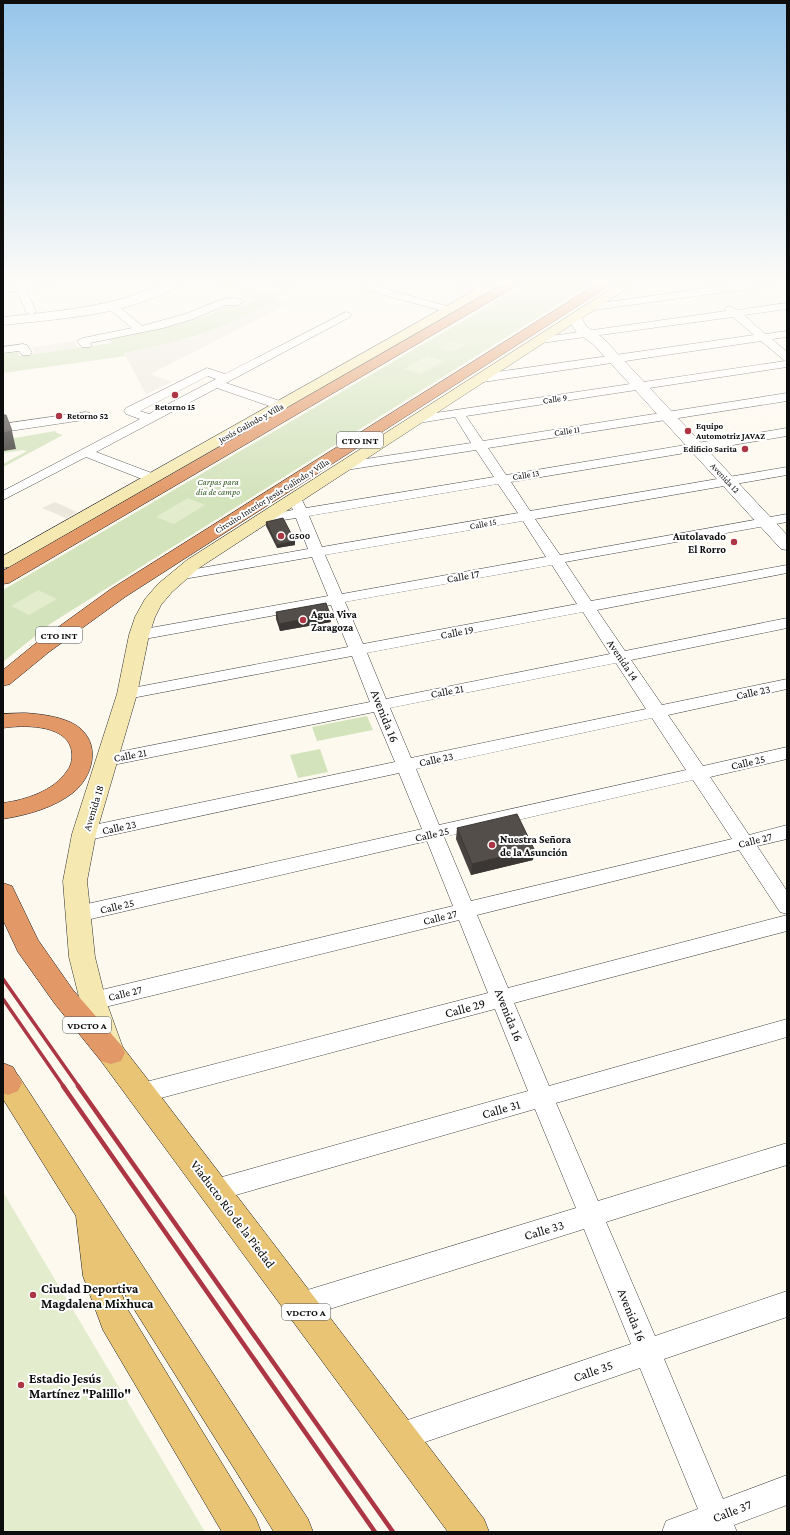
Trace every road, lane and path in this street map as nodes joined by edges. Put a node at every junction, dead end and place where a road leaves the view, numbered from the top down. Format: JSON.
{"nodes":[{"id":1,"x":274,"y":354,"type":"edge"},
{"id":2,"x":374,"y":354,"type":"edge"},
{"id":3,"x":393,"y":354,"type":"edge"},
{"id":4,"x":498,"y":354,"type":"edge"},
{"id":5,"x":520,"y":354,"type":"edge"},
{"id":6,"x":609,"y":354,"type":"edge"},
{"id":7,"x":650,"y":354,"type":"edge"},
{"id":8,"x":614,"y":359,"type":"junction"},
{"id":9,"x":787,"y":364,"type":"edge"},
{"id":10,"x":483,"y":378,"type":"junction"},
{"id":11,"x":222,"y":381,"type":"junction"},
{"id":12,"x":640,"y":386,"type":"junction"},
{"id":13,"x":787,"y":397,"type":"edge"},
{"id":14,"x":282,"y":406,"type":"junction"},
{"id":15,"x":458,"y":413,"type":"junction"},
{"id":16,"x":667,"y":415,"type":"junction"},
{"id":17,"x":86,"y":416,"type":"dead end"},
{"id":18,"x":151,"y":419,"type":"junction"},
{"id":19,"x":419,"y":419,"type":"junction"},
{"id":20,"x":3,"y":428,"type":"edge"},
{"id":21,"x":787,"y":432,"type":"edge"},
{"id":22,"x":479,"y":444,"type":"junction"},
{"id":23,"x":696,"y":447,"type":"junction"},
{"id":24,"x":87,"y":453,"type":"junction"},
{"id":25,"x":346,"y":466,"type":"junction"},
{"id":26,"x":787,"y":471,"type":"edge"},
{"id":27,"x":152,"y":478,"type":"junction"},
{"id":28,"x":502,"y":479,"type":"junction"},
{"id":29,"x":728,"y":481,"type":"junction"},
{"id":30,"x":3,"y":496,"type":"edge"},
{"id":31,"x":110,"y":503,"type":"junction"},
{"id":32,"x":298,"y":505,"type":"junction"},
{"id":33,"x":527,"y":516,"type":"junction"},
{"id":34,"x":787,"y":518,"type":"edge"},
{"id":35,"x":264,"y":519,"type":"junction"},
{"id":36,"x":765,"y":522,"type":"junction"},
{"id":37,"x":75,"y":538,"type":"junction"},
{"id":38,"x":204,"y":538,"type":"junction"},
{"id":39,"x":787,"y":545,"type":"edge"},
{"id":40,"x":318,"y":552,"type":"junction"},
{"id":41,"x":556,"y":560,"type":"junction"},
{"id":42,"x":3,"y":563,"type":"edge"},
{"id":43,"x":787,"y":569,"type":"edge"},
{"id":44,"x":178,"y":576,"type":"junction"},
{"id":45,"x":3,"y":579,"type":"edge"},
{"id":46,"x":337,"y":599,"type":"junction"},
{"id":47,"x":587,"y":607,"type":"junction"},
{"id":48,"x":787,"y":623,"type":"edge"},
{"id":49,"x":139,"y":635,"type":"junction"},
{"id":50,"x":358,"y":650,"type":"junction"},
{"id":51,"x":620,"y":656,"type":"junction"},
{"id":52,"x":3,"y":680,"type":"edge"},
{"id":53,"x":787,"y":684,"type":"edge"},
{"id":54,"x":127,"y":694,"type":"junction"},
{"id":55,"x":381,"y":705,"type":"junction"},
{"id":56,"x":657,"y":712,"type":"junction"},
{"id":57,"x":3,"y":721,"type":"edge"},
{"id":58,"x":787,"y":753,"type":"edge"},
{"id":59,"x":108,"y":760,"type":"junction"},
{"id":60,"x":406,"y":766,"type":"junction"},
{"id":61,"x":698,"y":773,"type":"junction"},
{"id":62,"x":3,"y":811,"type":"edge"},
{"id":63,"x":787,"y":832,"type":"edge"},
{"id":64,"x":84,"y":834,"type":"junction"},
{"id":65,"x":434,"y":834,"type":"junction"},
{"id":66,"x":744,"y":842,"type":"junction"},
{"id":67,"x":3,"y":892,"type":"edge"},
{"id":68,"x":787,"y":907,"type":"edge"},
{"id":69,"x":466,"y":910,"type":"junction"},
{"id":70,"x":78,"y":914,"type":"junction"},
{"id":71,"x":3,"y":920,"type":"edge"},
{"id":72,"x":787,"y":923,"type":"edge"},
{"id":73,"x":27,"y":944,"type":"junction"},
{"id":74,"x":502,"y":998,"type":"junction"},
{"id":75,"x":93,"y":1001,"type":"junction"},
{"id":76,"x":787,"y":1028,"type":"edge"},
{"id":77,"x":111,"y":1053,"type":"junction"},
{"id":78,"x":5,"y":1079,"type":"edge"},
{"id":79,"x":142,"y":1093,"type":"junction"},
{"id":80,"x":543,"y":1098,"type":"junction"},
{"id":81,"x":787,"y":1154,"type":"edge"},
{"id":82,"x":215,"y":1190,"type":"junction"},
{"id":83,"x":91,"y":1214,"type":"junction"},
{"id":84,"x":591,"y":1215,"type":"junction"},
{"id":85,"x":787,"y":1304,"type":"edge"},
{"id":86,"x":301,"y":1305,"type":"junction"},
{"id":87,"x":648,"y":1352,"type":"junction"},
{"id":88,"x":399,"y":1437,"type":"junction"},
{"id":89,"x":787,"y":1490,"type":"edge"},
{"id":90,"x":236,"y":1522,"type":"edge"},
{"id":91,"x":719,"y":1524,"type":"edge"},
{"id":92,"x":295,"y":1532,"type":"edge"},
{"id":93,"x":471,"y":1532,"type":"edge"},
{"id":94,"x":677,"y":1532,"type":"edge"}],
"edges":[{"from":1,"to":11,"type":"street"},
{"from":2,"to":14,"type":"main road","name":"Jesús Galindo y Villa"},
{"from":3,"to":37,"type":"highway"},
{"from":4,"to":38,"type":"highway","name":"Circuito Interior Jesús Galindo y Villa","number":"CTO INT"},
{"from":5,"to":10,"type":"main road","number":"CTO INT"},
{"from":6,"to":8,"type":"street","name":"Avenida 12"},
{"from":7,"to":8,"type":"street"},
{"from":8,"to":10,"type":"street"},
{"from":8,"to":12,"type":"street","name":"Avenida 12"},
{"from":9,"to":12,"type":"street","name":"Calle 9"},
{"from":10,"to":19,"type":"main road","number":"CTO INT"},
{"from":11,"to":14,"type":"street"},
{"from":11,"to":18,"type":"street"},
{"from":11,"to":18,"type":"street"},
{"from":12,"to":15,"type":"street","name":"Calle 9"},
{"from":12,"to":16,"type":"street","name":"Avenida 12"},
{"from":13,"to":16,"type":"street","name":"Calle 11"},
{"from":14,"to":27,"type":"main road","name":"Jesús Galindo y Villa"},
{"from":15,"to":19,"type":"street","name":"Calle 9"},
{"from":15,"to":22,"type":"street","name":"Avenida 14"},
{"from":16,"to":22,"type":"street","name":"Calle 11"},
{"from":16,"to":23,"type":"street","name":"Avenida 12"},
{"from":17,"to":20,"type":"street"},
{"from":18,"to":24,"type":"street"},
{"from":19,"to":25,"type":"main road","number":"CTO INT"},
{"from":21,"to":23,"type":"street","name":"Calle 13"},
{"from":22,"to":25,"type":"street","name":"Calle 11"},
{"from":22,"to":28,"type":"street","name":"Avenida 14"},
{"from":23,"to":28,"type":"street","name":"Calle 13"},
{"from":23,"to":29,"type":"street","name":"Avenida 12"},
{"from":24,"to":27,"type":"street"},
{"from":24,"to":30,"type":"street"},
{"from":25,"to":32,"type":"main road","number":"CTO INT"},
{"from":26,"to":29,"type":"street","name":"Calle 15"},
{"from":27,"to":31,"type":"main road","name":"Jesús Galindo y Villa"},
{"from":28,"to":32,"type":"street","name":"Calle 13"},
{"from":28,"to":33,"type":"street","name":"Avenida 14"},
{"from":29,"to":33,"type":"street","name":"Calle 15"},
{"from":29,"to":36,"type":"street","name":"Avenida 12"},
{"from":31,"to":37,"type":"highway"},
{"from":31,"to":42,"type":"main road","name":"Jesús Galindo y Villa"},
{"from":32,"to":35,"type":"main road","number":"CTO INT"},
{"from":32,"to":40,"type":"street","name":"Avenida 16"},
{"from":33,"to":40,"type":"street","name":"Calle 15"},
{"from":33,"to":41,"type":"street","name":"Avenida 14"},
{"from":34,"to":36,"type":"street","name":"Calle 17"},
{"from":35,"to":38,"type":"highway"},
{"from":35,"to":44,"type":"main road","number":"CTO INT"},
{"from":36,"to":39,"type":"street","name":"Avenida 12"},
{"from":36,"to":41,"type":"street","name":"Calle 17"},
{"from":37,"to":45,"type":"highway"},
{"from":38,"to":52,"type":"highway","name":"Circuito Interior Jesús Galindo y Villa","number":"CTO INT"},
{"from":40,"to":44,"type":"street","name":"Calle 15"},
{"from":40,"to":46,"type":"street","name":"Avenida 16"},
{"from":41,"to":46,"type":"street","name":"Calle 17"},
{"from":41,"to":47,"type":"street","name":"Avenida 14"},
{"from":43,"to":47,"type":"street","name":"Calle 19"},
{"from":44,"to":49,"type":"main road","name":"Avenida 18"},
{"from":46,"to":49,"type":"street","name":"Calle 17"},
{"from":46,"to":50,"type":"street","name":"Avenida 16"},
{"from":47,"to":50,"type":"street","name":"Calle 19"},
{"from":47,"to":51,"type":"street","name":"Avenida 14"},
{"from":48,"to":51,"type":"street","name":"Calle 21"},
{"from":49,"to":54,"type":"main road","name":"Avenida 18"},
{"from":50,"to":54,"type":"street","name":"Calle 19"},
{"from":50,"to":55,"type":"street","name":"Avenida 16"},
{"from":51,"to":55,"type":"street","name":"Calle 21"},
{"from":51,"to":56,"type":"street","name":"Avenida 14"},
{"from":53,"to":56,"type":"street","name":"Calle 23"},
{"from":54,"to":59,"type":"main road","name":"Avenida 18"},
{"from":55,"to":59,"type":"street","name":"Calle 21"},
{"from":55,"to":60,"type":"street","name":"Avenida 16"},
{"from":56,"to":60,"type":"street","name":"Calle 23"},
{"from":56,"to":61,"type":"street","name":"Avenida 14"},
{"from":57,"to":62,"type":"highway"},
{"from":58,"to":61,"type":"street","name":"Calle 25"},
{"from":59,"to":64,"type":"main road","name":"Avenida 18"},
{"from":60,"to":64,"type":"street","name":"Calle 23"},
{"from":60,"to":65,"type":"street","name":"Avenida 16"},
{"from":61,"to":65,"type":"street","name":"Calle 25"},
{"from":61,"to":66,"type":"street","name":"Avenida 14"},
{"from":63,"to":66,"type":"street","name":"Calle 27"},
{"from":64,"to":70,"type":"main road","name":"Avenida 18"},
{"from":65,"to":69,"type":"street","name":"Avenida 16"},
{"from":65,"to":70,"type":"street","name":"Calle 25"},
{"from":66,"to":68,"type":"street","name":"Avenida 14"},
{"from":66,"to":69,"type":"street","name":"Calle 27"},
{"from":67,"to":73,"type":"highway","name":"Viaducto Río de la Piedad","number":"VDCTO A"},
{"from":69,"to":74,"type":"street","name":"Avenida 16"},
{"from":69,"to":75,"type":"street","name":"Calle 27"},
{"from":70,"to":75,"type":"main road","name":"Avenida 18"},
{"from":71,"to":73,"type":"highway"},
{"from":72,"to":74,"type":"street","name":"Calle 29"},
{"from":73,"to":77,"type":"highway","name":"Viaducto Río de la Piedad","number":"VDCTO A"},
{"from":74,"to":79,"type":"street","name":"Calle 29"},
{"from":74,"to":80,"type":"street","name":"Avenida 16"},
{"from":75,"to":77,"type":"main road","name":"Avenida 18"},
{"from":76,"to":80,"type":"street","name":"Calle 31"},
{"from":77,"to":79,"type":"main road","name":"Viaducto Río de la Piedad","number":"VDCTO A"},
{"from":78,"to":83,"type":"main road"},
{"from":79,"to":82,"type":"main road","name":"Viaducto Río de la Piedad","number":"VDCTO A"},
{"from":80,"to":82,"type":"street","name":"Calle 31"},
{"from":80,"to":84,"type":"street","name":"Avenida 16"},
{"from":81,"to":84,"type":"street","name":"Calle 33"},
{"from":82,"to":86,"type":"main road","name":"Viaducto Río de la Piedad","number":"VDCTO A"},
{"from":83,"to":90,"type":"main road"},
{"from":83,"to":92,"type":"main road"},
{"from":84,"to":86,"type":"street","name":"Calle 33"},
{"from":84,"to":87,"type":"street","name":"Avenida 16"},
{"from":85,"to":87,"type":"street","name":"Calle 35"},
{"from":86,"to":88,"type":"main road","name":"Viaducto Río de la Piedad","number":"VDCTO A"},
{"from":87,"to":88,"type":"street","name":"Calle 35"},
{"from":87,"to":91,"type":"street","name":"Avenida 16"},
{"from":88,"to":93,"type":"main road","name":"Viaducto Río de la Piedad","number":"VDCTO A"},
{"from":89,"to":91,"type":"street","name":"Calle 37"},
{"from":91,"to":94,"type":"street","name":"Calle 37"}]}
